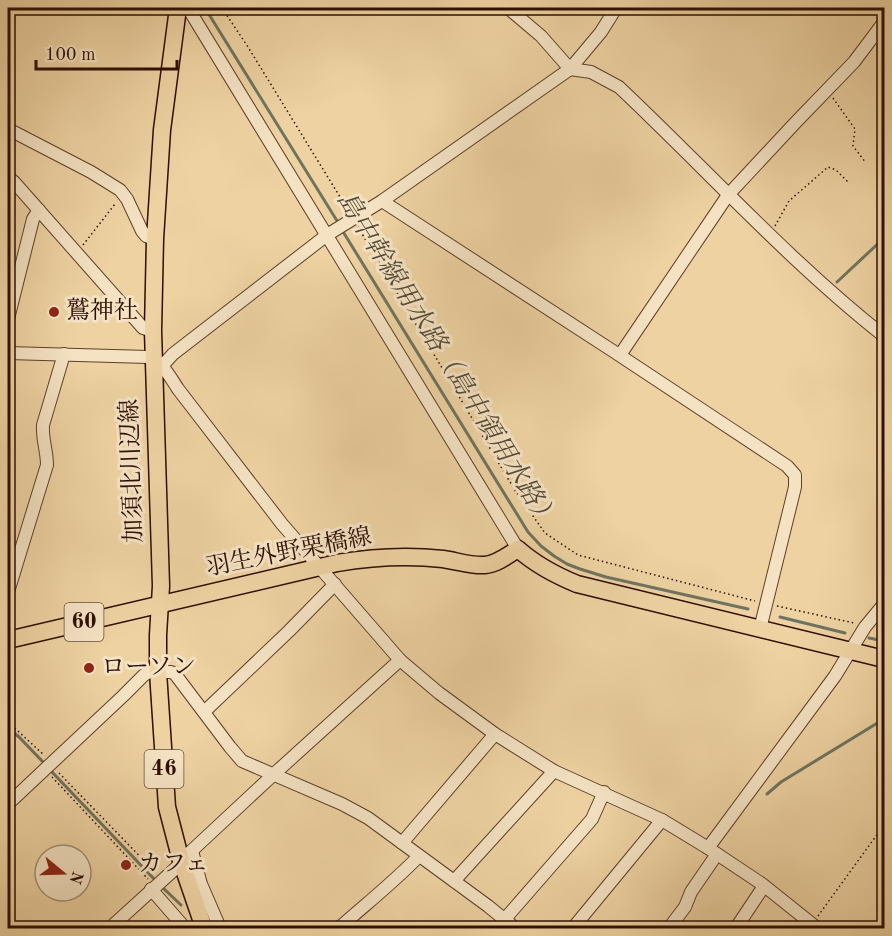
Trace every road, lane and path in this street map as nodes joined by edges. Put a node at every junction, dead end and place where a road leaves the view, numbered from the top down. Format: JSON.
{"nodes":[{"id":1,"x":178,"y":8,"type":"edge"},
{"id":2,"x":188,"y":8,"type":"edge"},
{"id":3,"x":222,"y":8,"type":"edge"},
{"id":4,"x":508,"y":8,"type":"edge"},
{"id":5,"x":616,"y":8,"type":"edge"},
{"id":6,"x":885,"y":22,"type":"edge"},
{"id":7,"x":570,"y":69,"type":"junction"},
{"id":8,"x":827,"y":90,"type":"junction"},
{"id":9,"x":8,"y":129,"type":"edge"},
{"id":10,"x":866,"y":163,"type":"dead end"},
{"id":11,"x":8,"y":177,"type":"edge"},
{"id":12,"x":848,"y":182,"type":"dead end"},
{"id":13,"x":123,"y":194,"type":"junction"},
{"id":14,"x":728,"y":195,"type":"junction"},
{"id":15,"x":382,"y":201,"type":"junction"},
{"id":16,"x":39,"y":210,"type":"junction"},
{"id":17,"x":354,"y":219,"type":"junction"},
{"id":18,"x":770,"y":234,"type":"junction"},
{"id":19,"x":327,"y":235,"type":"junction"},
{"id":20,"x":155,"y":240,"type":"junction"},
{"id":21,"x":76,"y":252,"type":"junction"},
{"id":22,"x":8,"y":319,"type":"edge"},
{"id":23,"x":153,"y":331,"type":"junction"},
{"id":24,"x":885,"y":336,"type":"edge"},
{"id":25,"x":8,"y":353,"type":"edge"},
{"id":26,"x":64,"y":354,"type":"junction"},
{"id":27,"x":620,"y":355,"type":"junction"},
{"id":28,"x":158,"y":362,"type":"junction"},
{"id":29,"x":178,"y":389,"type":"junction"},
{"id":30,"x":155,"y":394,"type":"junction"},
{"id":31,"x":518,"y":549,"type":"junction"},
{"id":32,"x":319,"y":567,"type":"junction"},
{"id":33,"x":335,"y":584,"type":"junction"},
{"id":34,"x":8,"y":592,"type":"edge"},
{"id":35,"x":765,"y":604,"type":"junction"},
{"id":36,"x":885,"y":604,"type":"edge"},
{"id":37,"x":160,"y":605,"type":"junction"},
{"id":38,"x":865,"y":627,"type":"junction"},
{"id":39,"x":760,"y":629,"type":"junction"},
{"id":40,"x":8,"y":640,"type":"edge"},
{"id":41,"x":850,"y":652,"type":"junction"},
{"id":42,"x":885,"y":659,"type":"edge"},
{"id":43,"x":400,"y":660,"type":"junction"},
{"id":44,"x":158,"y":672,"type":"junction"},
{"id":45,"x":204,"y":712,"type":"junction"},
{"id":46,"x":8,"y":722,"type":"edge"},
{"id":47,"x":495,"y":734,"type":"junction"},
{"id":48,"x":48,"y":767,"type":"junction"},
{"id":49,"x":554,"y":771,"type":"junction"},
{"id":50,"x":274,"y":774,"type":"junction"},
{"id":51,"x":604,"y":792,"type":"junction"},
{"id":52,"x":8,"y":804,"type":"edge"},
{"id":53,"x":662,"y":820,"type":"junction"},
{"id":54,"x":885,"y":825,"type":"edge"},
{"id":55,"x":402,"y":843,"type":"junction"},
{"id":56,"x":712,"y":851,"type":"junction"},
{"id":57,"x":187,"y":856,"type":"junction"},
{"id":58,"x":419,"y":856,"type":"junction"},
{"id":59,"x":454,"y":881,"type":"junction"},
{"id":60,"x":156,"y":885,"type":"junction"},
{"id":61,"x":764,"y":886,"type":"junction"},
{"id":62,"x":504,"y":920,"type":"junction"},
{"id":63,"x":814,"y":926,"type":"edge"},
{"id":64,"x":110,"y":928,"type":"edge"},
{"id":65,"x":185,"y":928,"type":"edge"},
{"id":66,"x":204,"y":928,"type":"edge"},
{"id":67,"x":220,"y":928,"type":"edge"},
{"id":68,"x":339,"y":928,"type":"edge"},
{"id":69,"x":516,"y":928,"type":"edge"},
{"id":70,"x":573,"y":928,"type":"edge"},
{"id":71,"x":669,"y":928,"type":"edge"},
{"id":72,"x":736,"y":928,"type":"edge"}],
"edges":[{"from":1,"to":20,"type":"main road","name":"加須北川辺線","number":"46"},
{"from":2,"to":19,"type":"street"},
{"from":3,"to":17,"type":"path"},
{"from":4,"to":7,"type":"street"},
{"from":5,"to":7,"type":"street"},
{"from":6,"to":8,"type":"street"},
{"from":7,"to":14,"type":"street"},
{"from":7,"to":15,"type":"street"},
{"from":8,"to":10,"type":"path"},
{"from":8,"to":14,"type":"street"},
{"from":9,"to":13,"type":"street"},
{"from":11,"to":16,"type":"street"},
{"from":12,"to":18,"type":"path"},
{"from":13,"to":20,"type":"street"},
{"from":13,"to":21,"type":"path"},
{"from":14,"to":18,"type":"street"},
{"from":14,"to":27,"type":"street"},
{"from":15,"to":17,"type":"street"},
{"from":15,"to":27,"type":"street"},
{"from":16,"to":21,"type":"street"},
{"from":16,"to":22,"type":"street"},
{"from":17,"to":19,"type":"street"},
{"from":17,"to":35,"type":"path"},
{"from":18,"to":24,"type":"street"},
{"from":19,"to":28,"type":"street"},
{"from":19,"to":31,"type":"street"},
{"from":20,"to":23,"type":"main road","name":"加須北川辺線","number":"46"},
{"from":21,"to":23,"type":"street"},
{"from":23,"to":28,"type":"main road","name":"加須北川辺線","number":"46"},
{"from":25,"to":26,"type":"street"},
{"from":26,"to":28,"type":"street"},
{"from":26,"to":34,"type":"street"},
{"from":27,"to":35,"type":"street"},
{"from":28,"to":29,"type":"street"},
{"from":28,"to":30,"type":"main road","name":"加須北川辺線","number":"46"},
{"from":29,"to":30,"type":"street"},
{"from":29,"to":32,"type":"street"},
{"from":30,"to":37,"type":"main road","name":"加須北川辺線","number":"46"},
{"from":31,"to":32,"type":"main road","name":"羽生外野栗橋線","number":"60"},
{"from":31,"to":39,"type":"main road"},
{"from":32,"to":33,"type":"street"},
{"from":32,"to":37,"type":"main road","name":"羽生外野栗橋線","number":"60"},
{"from":33,"to":43,"type":"street"},
{"from":33,"to":45,"type":"street"},
{"from":35,"to":38,"type":"path"},
{"from":35,"to":39,"type":"street"},
{"from":36,"to":38,"type":"street"},
{"from":37,"to":40,"type":"main road","name":"羽生外野栗橋線","number":"60"},
{"from":37,"to":44,"type":"main road","name":"加須北川辺線","number":"46"},
{"from":38,"to":41,"type":"street"},
{"from":39,"to":41,"type":"main road"},
{"from":41,"to":42,"type":"main road"},
{"from":41,"to":56,"type":"street"},
{"from":43,"to":47,"type":"street"},
{"from":43,"to":50,"type":"street"},
{"from":44,"to":45,"type":"street"},
{"from":44,"to":48,"type":"street"},
{"from":44,"to":57,"type":"main road","name":"加須北川辺線","number":"46"},
{"from":45,"to":50,"type":"street"},
{"from":46,"to":48,"type":"path"},
{"from":47,"to":49,"type":"street"},
{"from":47,"to":55,"type":"street"},
{"from":48,"to":52,"type":"street"},
{"from":48,"to":60,"type":"path"},
{"from":48,"to":60,"type":"path"},
{"from":49,"to":51,"type":"street"},
{"from":49,"to":59,"type":"street"},
{"from":50,"to":55,"type":"street"},
{"from":50,"to":57,"type":"street"},
{"from":51,"to":53,"type":"street"},
{"from":51,"to":62,"type":"street"},
{"from":53,"to":56,"type":"street"},
{"from":53,"to":70,"type":"street"},
{"from":54,"to":63,"type":"path"},
{"from":55,"to":58,"type":"street"},
{"from":56,"to":61,"type":"street"},
{"from":56,"to":71,"type":"street"},
{"from":57,"to":60,"type":"street"},
{"from":57,"to":66,"type":"main road","name":"加須北川辺線","number":"46"},
{"from":57,"to":67,"type":"street"},
{"from":58,"to":59,"type":"street"},
{"from":58,"to":68,"type":"street"},
{"from":59,"to":62,"type":"street"},
{"from":60,"to":64,"type":"street"},
{"from":60,"to":65,"type":"street"},
{"from":61,"to":63,"type":"street"},
{"from":61,"to":72,"type":"street"},
{"from":62,"to":69,"type":"street"}]}
